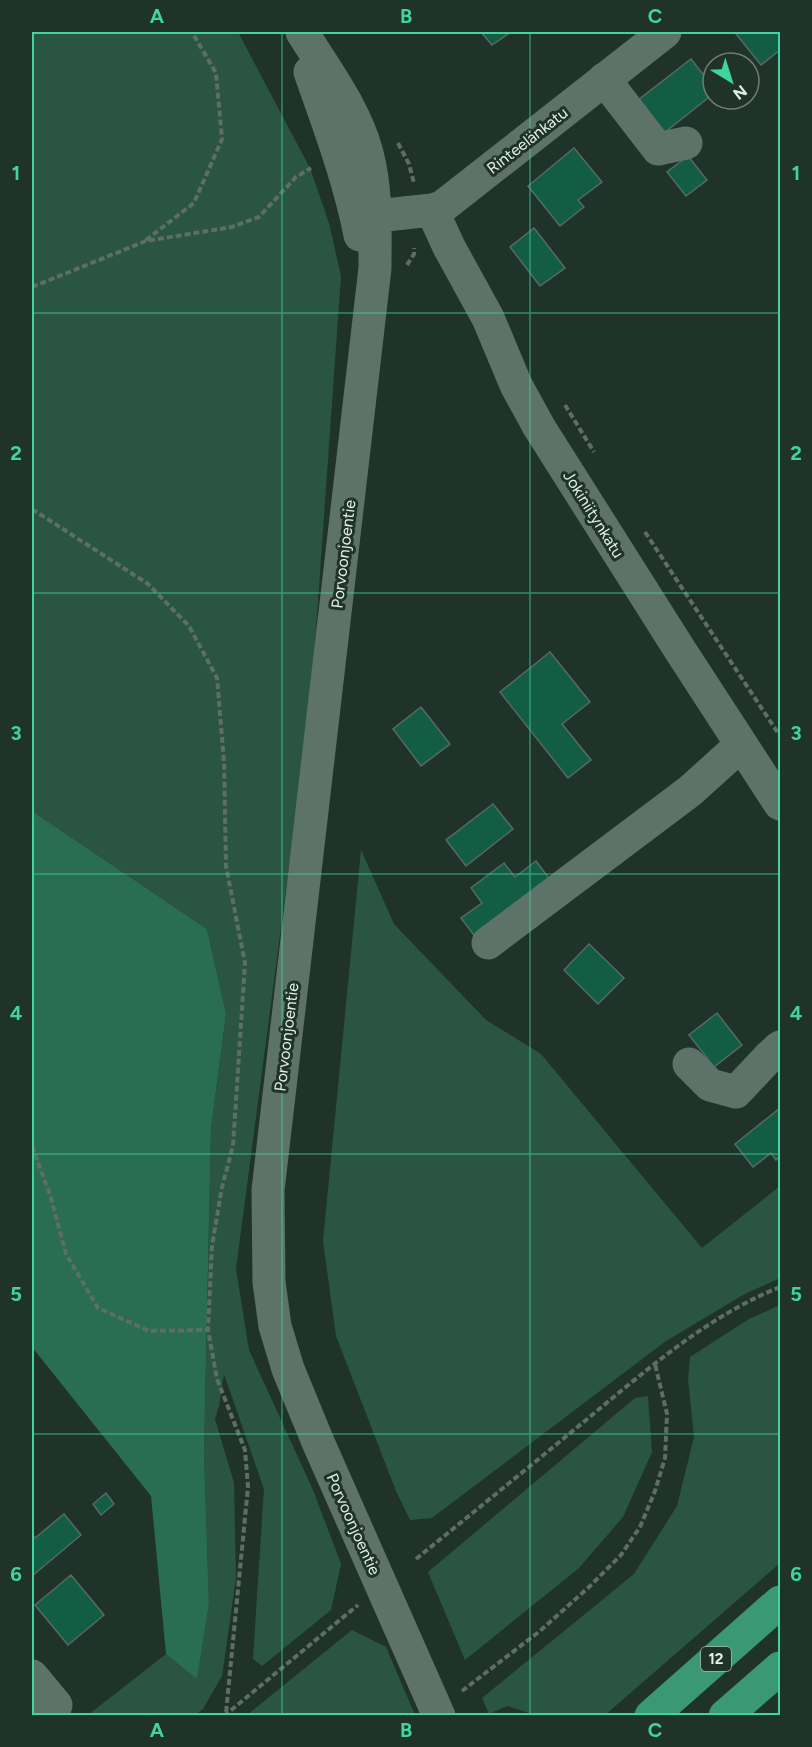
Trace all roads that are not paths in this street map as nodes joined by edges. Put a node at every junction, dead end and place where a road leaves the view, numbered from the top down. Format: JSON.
{"nodes":[{"id":1,"x":294,"y":32,"type":"edge"},
{"id":2,"x":302,"y":32,"type":"edge"},
{"id":3,"x":647,"y":37,"type":"edge"},
{"id":4,"x":604,"y":79,"type":"junction"},
{"id":5,"x":686,"y":143,"type":"dead end"},
{"id":6,"x":423,"y":212,"type":"junction"},
{"id":7,"x":376,"y":216,"type":"junction"},
{"id":8,"x":369,"y":328,"type":"junction"},
{"id":9,"x":741,"y":745,"type":"junction"},
{"id":10,"x":780,"y":804,"type":"edge"},
{"id":11,"x":488,"y":943,"type":"dead end"},
{"id":12,"x":780,"y":1047,"type":"edge"},
{"id":13,"x":689,"y":1064,"type":"dead end"},
{"id":14,"x":780,"y":1602,"type":"edge"},
{"id":15,"x":780,"y":1668,"type":"edge"},
{"id":16,"x":32,"y":1676,"type":"edge"},
{"id":17,"x":451,"y":1708,"type":"edge"},
{"id":18,"x":43,"y":1716,"type":"edge"},
{"id":19,"x":651,"y":1716,"type":"edge"},
{"id":20,"x":725,"y":1716,"type":"edge"}],
"edges":[{"from":1,"to":8,"type":"street","name":"Porvoonjoentie"},
{"from":2,"to":7,"type":"street","name":"Porvoonjoentie"},
{"from":3,"to":4,"type":"street","name":"Rinteelänkatu"},
{"from":4,"to":5,"type":"street"},
{"from":4,"to":6,"type":"street","name":"Rinteelänkatu"},
{"from":6,"to":7,"type":"street","name":"Rinteelänkatu"},
{"from":6,"to":9,"type":"street","name":"Jokiniitynkatu"},
{"from":7,"to":8,"type":"street","name":"Porvoonjoentie"},
{"from":8,"to":17,"type":"street","name":"Porvoonjoentie"},
{"from":9,"to":10,"type":"street","name":"Jokiniitynkatu"},
{"from":9,"to":11,"type":"street"},
{"from":12,"to":13,"type":"street"},
{"from":14,"to":19,"type":"highway","number":"12"},
{"from":15,"to":20,"type":"highway"},
{"from":16,"to":18,"type":"street"}]}
